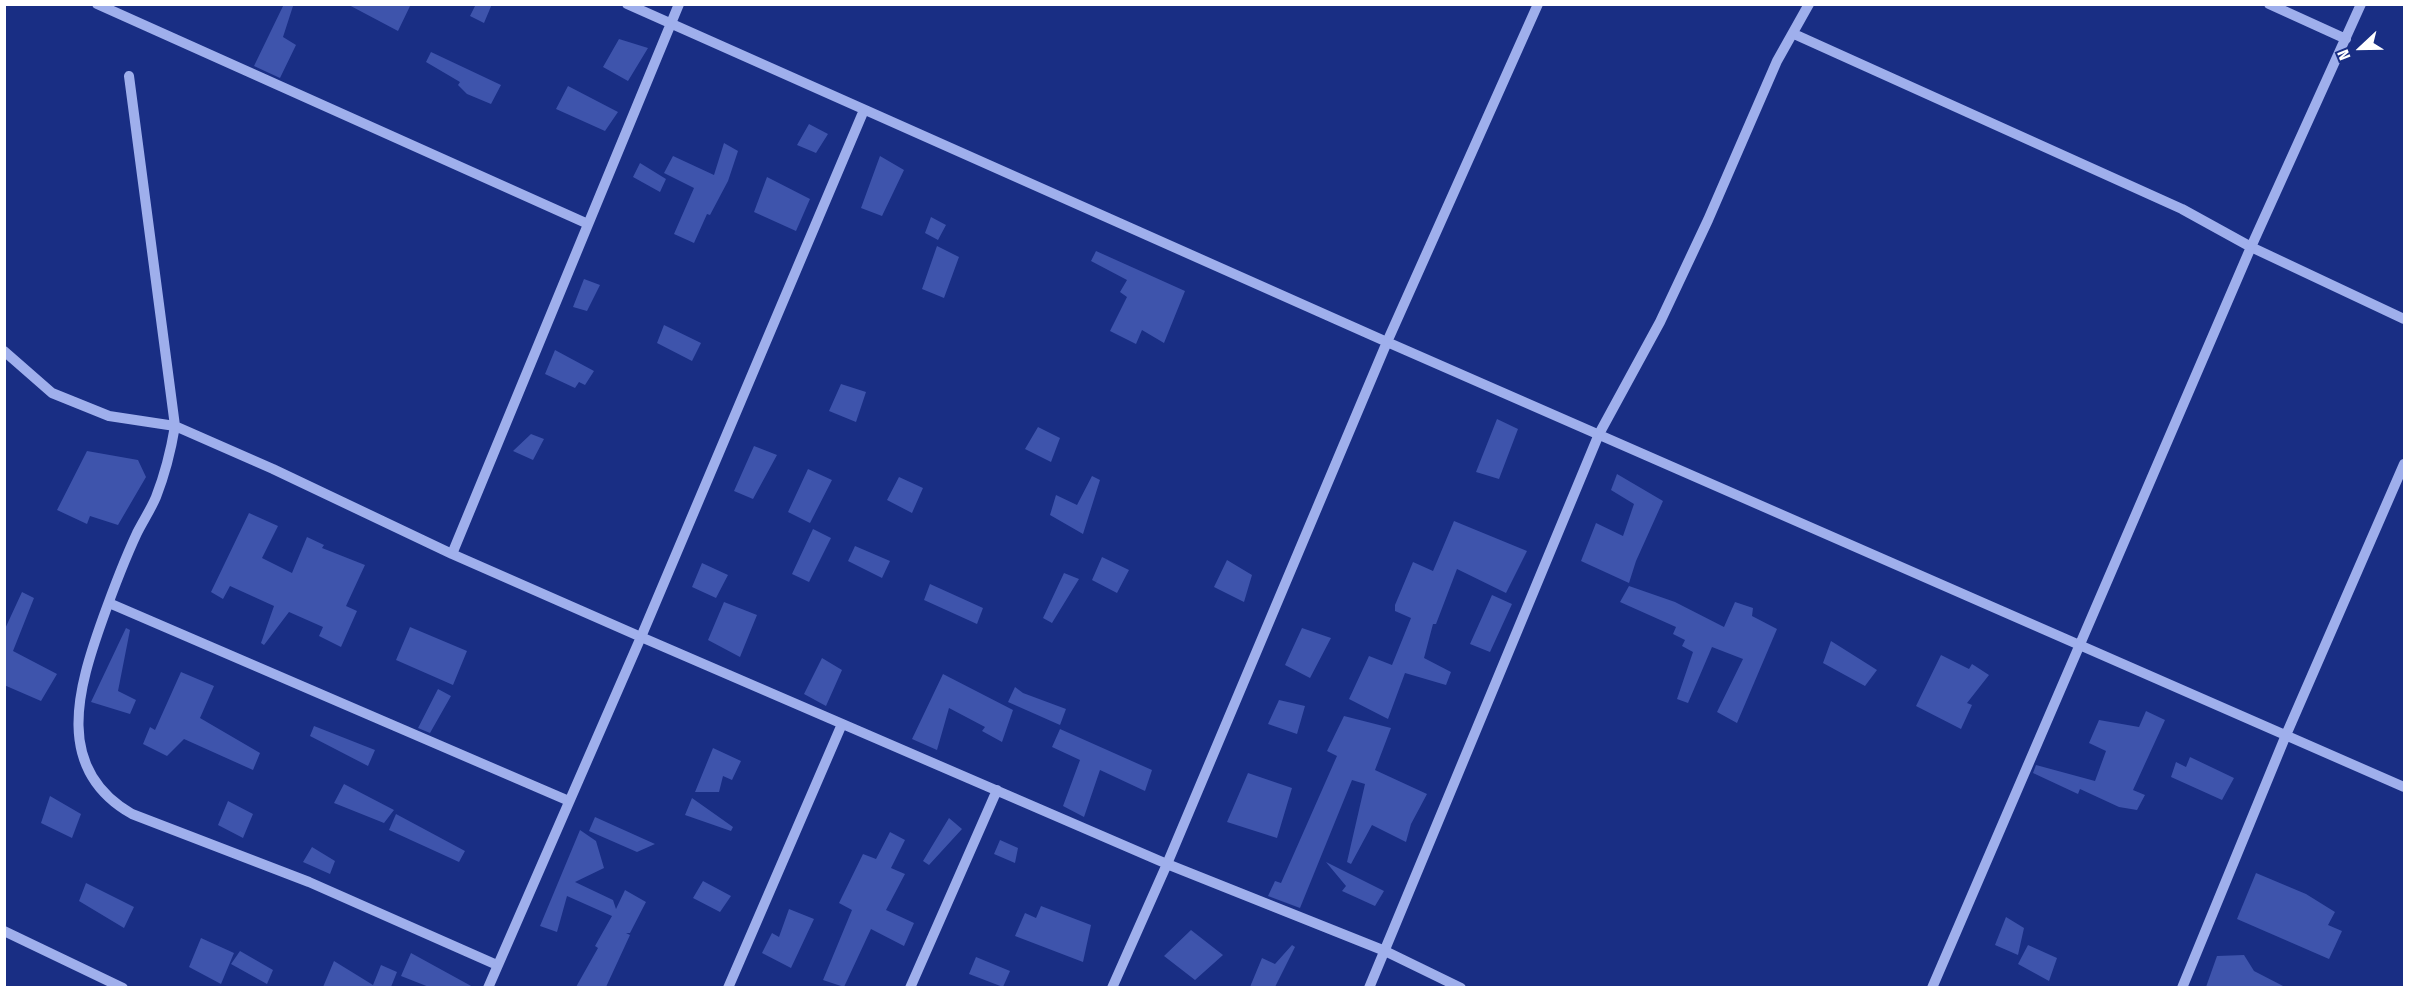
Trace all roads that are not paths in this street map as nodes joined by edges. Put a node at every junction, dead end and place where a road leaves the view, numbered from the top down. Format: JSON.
{"nodes":[{"id":1,"x":97,"y":4,"type":"edge"},
{"id":2,"x":627,"y":4,"type":"edge"},
{"id":3,"x":679,"y":4,"type":"edge"},
{"id":4,"x":1538,"y":4,"type":"edge"},
{"id":5,"x":1809,"y":4,"type":"edge"},
{"id":6,"x":2269,"y":4,"type":"edge"},
{"id":7,"x":2361,"y":4,"type":"edge"},
{"id":8,"x":670,"y":24,"type":"junction"},
{"id":9,"x":1794,"y":34,"type":"junction"},
{"id":10,"x":2346,"y":39,"type":"junction"},
{"id":11,"x":129,"y":76,"type":"dead end"},
{"id":12,"x":864,"y":110,"type":"junction"},
{"id":13,"x":588,"y":224,"type":"junction"},
{"id":14,"x":2251,"y":248,"type":"junction"},
{"id":15,"x":2404,"y":319,"type":"edge"},
{"id":16,"x":1388,"y":342,"type":"junction"},
{"id":17,"x":4,"y":351,"type":"edge"},
{"id":18,"x":175,"y":426,"type":"junction"},
{"id":19,"x":1599,"y":434,"type":"junction"},
{"id":20,"x":2404,"y":464,"type":"edge"},
{"id":21,"x":452,"y":555,"type":"junction"},
{"id":22,"x":109,"y":603,"type":"junction"},
{"id":23,"x":641,"y":637,"type":"junction"},
{"id":24,"x":2078,"y":645,"type":"junction"},
{"id":25,"x":842,"y":724,"type":"junction"},
{"id":26,"x":2286,"y":735,"type":"junction"},
{"id":27,"x":2404,"y":787,"type":"edge"},
{"id":28,"x":997,"y":790,"type":"junction"},
{"id":29,"x":569,"y":801,"type":"junction"},
{"id":30,"x":1167,"y":864,"type":"junction"},
{"id":31,"x":4,"y":931,"type":"edge"},
{"id":32,"x":1385,"y":951,"type":"junction"},
{"id":33,"x":497,"y":965,"type":"junction"},
{"id":34,"x":123,"y":987,"type":"edge"},
{"id":35,"x":488,"y":987,"type":"edge"},
{"id":36,"x":728,"y":987,"type":"edge"},
{"id":37,"x":910,"y":987,"type":"edge"},
{"id":38,"x":1112,"y":987,"type":"edge"},
{"id":39,"x":1369,"y":987,"type":"edge"},
{"id":40,"x":1461,"y":987,"type":"edge"},
{"id":41,"x":1932,"y":987,"type":"edge"},
{"id":42,"x":2182,"y":987,"type":"edge"}],
"edges":[{"from":1,"to":13,"type":"street"},
{"from":2,"to":8,"type":"street"},
{"from":3,"to":8,"type":"street"},
{"from":4,"to":16,"type":"street"},
{"from":5,"to":9,"type":"street"},
{"from":6,"to":10,"type":"street"},
{"from":7,"to":10,"type":"street"},
{"from":8,"to":12,"type":"street"},
{"from":8,"to":13,"type":"street"},
{"from":9,"to":14,"type":"street"},
{"from":9,"to":19,"type":"street"},
{"from":10,"to":14,"type":"street"},
{"from":11,"to":18,"type":"street"},
{"from":12,"to":16,"type":"street"},
{"from":12,"to":23,"type":"street"},
{"from":13,"to":21,"type":"street"},
{"from":14,"to":15,"type":"street"},
{"from":14,"to":24,"type":"street"},
{"from":16,"to":19,"type":"street"},
{"from":16,"to":30,"type":"street"},
{"from":17,"to":18,"type":"street"},
{"from":18,"to":21,"type":"street"},
{"from":18,"to":22,"type":"street"},
{"from":19,"to":24,"type":"street"},
{"from":19,"to":32,"type":"street"},
{"from":20,"to":26,"type":"street"},
{"from":21,"to":23,"type":"street"},
{"from":22,"to":29,"type":"street"},
{"from":22,"to":33,"type":"street"},
{"from":23,"to":25,"type":"street"},
{"from":23,"to":29,"type":"street"},
{"from":24,"to":26,"type":"street"},
{"from":24,"to":41,"type":"street"},
{"from":25,"to":28,"type":"street"},
{"from":25,"to":36,"type":"street"},
{"from":26,"to":27,"type":"street"},
{"from":26,"to":42,"type":"street"},
{"from":28,"to":30,"type":"street"},
{"from":28,"to":37,"type":"street"},
{"from":29,"to":33,"type":"street"},
{"from":30,"to":32,"type":"street"},
{"from":30,"to":38,"type":"street"},
{"from":31,"to":34,"type":"street"},
{"from":32,"to":39,"type":"street"},
{"from":32,"to":40,"type":"street"},
{"from":33,"to":35,"type":"street"}]}
